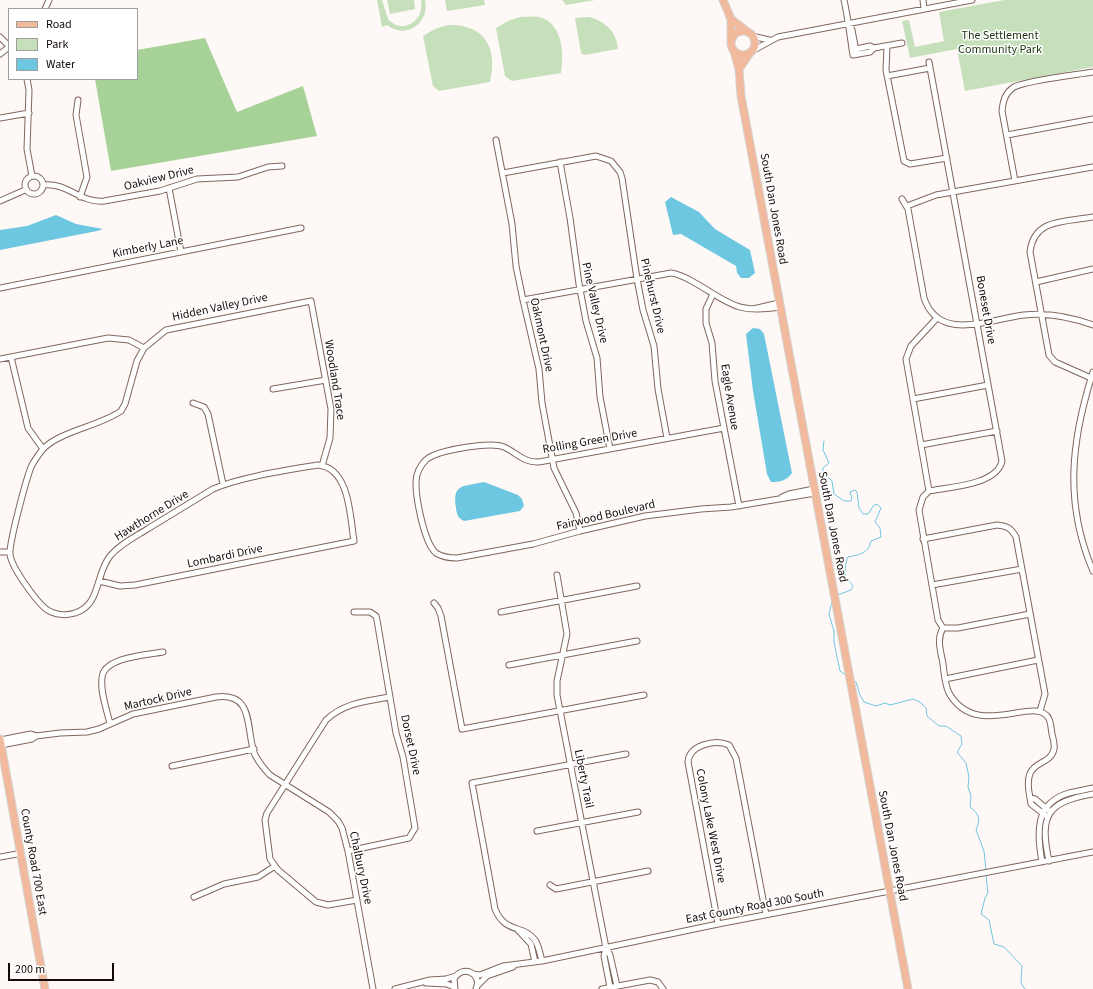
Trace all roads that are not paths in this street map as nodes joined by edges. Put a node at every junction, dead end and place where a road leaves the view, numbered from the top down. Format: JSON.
{"nodes":[{"id":1,"x":723,"y":0,"type":"edge"},
{"id":2,"x":844,"y":0,"type":"edge"},
{"id":3,"x":922,"y":0,"type":"edge"},
{"id":4,"x":972,"y":0,"type":"edge"},
{"id":5,"x":924,"y":9,"type":"junction"},
{"id":6,"x":731,"y":19,"type":"junction"},
{"id":7,"x":849,"y":24,"type":"junction"},
{"id":8,"x":750,"y":34,"type":"junction"},
{"id":9,"x":0,"y":37,"type":"edge"},
{"id":10,"x":769,"y":40,"type":"junction"},
{"id":11,"x":731,"y":42,"type":"junction"},
{"id":12,"x":902,"y":42,"type":"dead end"},
{"id":13,"x":8,"y":45,"type":"edge"},
{"id":14,"x":887,"y":46,"type":"junction"},
{"id":15,"x":8,"y":47,"type":"edge"},
{"id":16,"x":734,"y":51,"type":"junction"},
{"id":17,"x":751,"y":52,"type":"junction"},
{"id":18,"x":0,"y":54,"type":"edge"},
{"id":19,"x":929,"y":62,"type":"dead end"},
{"id":20,"x":930,"y":68,"type":"junction"},
{"id":21,"x":739,"y":69,"type":"junction"},
{"id":22,"x":1093,"y":72,"type":"edge"},
{"id":23,"x":887,"y":76,"type":"junction"},
{"id":24,"x":27,"y":80,"type":"edge"},
{"id":25,"x":78,"y":100,"type":"dead end"},
{"id":26,"x":29,"y":113,"type":"junction"},
{"id":27,"x":0,"y":118,"type":"edge"},
{"id":28,"x":1093,"y":119,"type":"edge"},
{"id":29,"x":1007,"y":135,"type":"junction"},
{"id":30,"x":496,"y":140,"type":"dead end"},
{"id":31,"x":947,"y":158,"type":"junction"},
{"id":32,"x":560,"y":162,"type":"junction"},
{"id":33,"x":282,"y":166,"type":"dead end"},
{"id":34,"x":1093,"y":167,"type":"edge"},
{"id":35,"x":502,"y":173,"type":"junction"},
{"id":36,"x":32,"y":176,"type":"junction"},
{"id":37,"x":1015,"y":181,"type":"junction"},
{"id":38,"x":43,"y":184,"type":"junction"},
{"id":39,"x":169,"y":188,"type":"junction"},
{"id":40,"x":25,"y":190,"type":"junction"},
{"id":41,"x":953,"y":192,"type":"junction"},
{"id":42,"x":80,"y":196,"type":"junction"},
{"id":43,"x":902,"y":199,"type":"dead end"},
{"id":44,"x":0,"y":201,"type":"edge"},
{"id":45,"x":907,"y":206,"type":"junction"},
{"id":46,"x":1093,"y":217,"type":"edge"},
{"id":47,"x":301,"y":228,"type":"dead end"},
{"id":48,"x":181,"y":252,"type":"junction"},
{"id":49,"x":1093,"y":269,"type":"edge"},
{"id":50,"x":637,"y":279,"type":"junction"},
{"id":51,"x":1036,"y":282,"type":"junction"},
{"id":52,"x":0,"y":288,"type":"edge"},
{"id":53,"x":580,"y":290,"type":"junction"},
{"id":54,"x":713,"y":294,"type":"junction"},
{"id":55,"x":523,"y":300,"type":"junction"},
{"id":56,"x":292,"y":304,"type":"joint"},
{"id":57,"x":779,"y":305,"type":"junction"},
{"id":58,"x":1042,"y":314,"type":"junction"},
{"id":59,"x":937,"y":318,"type":"junction"},
{"id":60,"x":977,"y":323,"type":"junction"},
{"id":61,"x":1093,"y":325,"type":"edge"},
{"id":62,"x":144,"y":348,"type":"junction"},
{"id":63,"x":11,"y":356,"type":"junction"},
{"id":64,"x":0,"y":359,"type":"edge"},
{"id":65,"x":1092,"y":375,"type":"edge"},
{"id":66,"x":326,"y":380,"type":"junction"},
{"id":67,"x":988,"y":385,"type":"junction"},
{"id":68,"x":273,"y":389,"type":"dead end"},
{"id":69,"x":913,"y":399,"type":"junction"},
{"id":70,"x":193,"y":403,"type":"dead end"},
{"id":71,"x":724,"y":428,"type":"junction"},
{"id":72,"x":997,"y":431,"type":"junction"},
{"id":73,"x":667,"y":438,"type":"junction"},
{"id":74,"x":921,"y":445,"type":"junction"},
{"id":75,"x":43,"y":449,"type":"junction"},
{"id":76,"x":610,"y":449,"type":"junction"},
{"id":77,"x":553,"y":460,"type":"junction"},
{"id":78,"x":322,"y":466,"type":"junction"},
{"id":79,"x":223,"y":484,"type":"junction"},
{"id":80,"x":815,"y":491,"type":"junction"},
{"id":81,"x":929,"y":491,"type":"junction"},
{"id":82,"x":739,"y":506,"type":"junction"},
{"id":83,"x":580,"y":531,"type":"junction"},
{"id":84,"x":923,"y":539,"type":"junction"},
{"id":85,"x":0,"y":552,"type":"edge"},
{"id":86,"x":10,"y":552,"type":"junction"},
{"id":87,"x":436,"y":553,"type":"joint"},
{"id":88,"x":1022,"y":569,"type":"junction"},
{"id":89,"x":1093,"y":572,"type":"edge"},
{"id":90,"x":557,"y":575,"type":"dead end"},
{"id":91,"x":99,"y":581,"type":"junction"},
{"id":92,"x":932,"y":585,"type":"junction"},
{"id":93,"x":637,"y":586,"type":"dead end"},
{"id":94,"x":561,"y":600,"type":"junction"},
{"id":95,"x":434,"y":603,"type":"dead end"},
{"id":96,"x":354,"y":612,"type":"dead end"},
{"id":97,"x":502,"y":612,"type":"dead end"},
{"id":98,"x":1030,"y":614,"type":"junction"},
{"id":99,"x":943,"y":628,"type":"junction"},
{"id":100,"x":637,"y":641,"type":"dead end"},
{"id":101,"x":163,"y":652,"type":"dead end"},
{"id":102,"x":564,"y":655,"type":"junction"},
{"id":103,"x":1038,"y":660,"type":"junction"},
{"id":104,"x":510,"y":665,"type":"dead end"},
{"id":105,"x":945,"y":678,"type":"junction"},
{"id":106,"x":644,"y":695,"type":"dead end"},
{"id":107,"x":390,"y":696,"type":"junction"},
{"id":108,"x":238,"y":701,"type":"joint"},
{"id":109,"x":559,"y":711,"type":"junction"},
{"id":110,"x":1040,"y":711,"type":"junction"},
{"id":111,"x":110,"y":724,"type":"junction"},
{"id":112,"x":1,"y":741,"type":"edge"},
{"id":113,"x":254,"y":749,"type":"junction"},
{"id":114,"x":626,"y":754,"type":"dead end"},
{"id":115,"x":570,"y":765,"type":"junction"},
{"id":116,"x":172,"y":766,"type":"dead end"},
{"id":117,"x":285,"y":784,"type":"junction"},
{"id":118,"x":1093,"y":788,"type":"edge"},
{"id":119,"x":1093,"y":794,"type":"edge"},
{"id":120,"x":638,"y":812,"type":"dead end"},
{"id":121,"x":1047,"y":813,"type":"junction"},
{"id":122,"x":581,"y":823,"type":"junction"},
{"id":123,"x":537,"y":831,"type":"dead end"},
{"id":124,"x":1042,"y":842,"type":"junction"},
{"id":125,"x":20,"y":851,"type":"junction"},
{"id":126,"x":348,"y":851,"type":"junction"},
{"id":127,"x":1093,"y":852,"type":"edge"},
{"id":128,"x":0,"y":857,"type":"edge"},
{"id":129,"x":1048,"y":861,"type":"junction"},
{"id":130,"x":1042,"y":862,"type":"junction"},
{"id":131,"x":275,"y":866,"type":"junction"},
{"id":132,"x":648,"y":871,"type":"dead end"},
{"id":133,"x":592,"y":882,"type":"junction"},
{"id":134,"x":550,"y":885,"type":"dead end"},
{"id":135,"x":890,"y":891,"type":"junction"},
{"id":136,"x":194,"y":897,"type":"dead end"},
{"id":137,"x":357,"y":900,"type":"junction"},
{"id":138,"x":766,"y":915,"type":"junction"},
{"id":139,"x":718,"y":924,"type":"junction"},
{"id":140,"x":518,"y":930,"type":"junction"},
{"id":141,"x":606,"y":948,"type":"junction"},
{"id":142,"x":542,"y":961,"type":"junction"},
{"id":143,"x":535,"y":962,"type":"junction"},
{"id":144,"x":516,"y":966,"type":"junction"},
{"id":145,"x":474,"y":974,"type":"junction"},
{"id":146,"x":456,"y":976,"type":"junction"},
{"id":147,"x":426,"y":982,"type":"junction"},
{"id":148,"x":617,"y":986,"type":"junction"},
{"id":149,"x":476,"y":987,"type":"edge"},
{"id":150,"x":610,"y":987,"type":"junction"},
{"id":151,"x":455,"y":988,"type":"edge"},
{"id":152,"x":45,"y":989,"type":"edge"},
{"id":153,"x":373,"y":989,"type":"edge"},
{"id":154,"x":395,"y":989,"type":"edge"},
{"id":155,"x":602,"y":989,"type":"edge"},
{"id":156,"x":663,"y":989,"type":"edge"},
{"id":157,"x":908,"y":989,"type":"edge"}],
"edges":[{"from":1,"to":6,"type":"main road"},
{"from":2,"to":7,"type":"street"},
{"from":3,"to":5,"type":"street"},
{"from":4,"to":5,"type":"street"},
{"from":5,"to":7,"type":"street"},
{"from":6,"to":8,"type":"main road"},
{"from":6,"to":11,"type":"main road"},
{"from":7,"to":10,"type":"street"},
{"from":7,"to":14,"type":"street"},
{"from":8,"to":10,"type":"street"},
{"from":8,"to":11,"type":"main road"},
{"from":8,"to":17,"type":"main road"},
{"from":9,"to":13,"type":"street"},
{"from":10,"to":17,"type":"street"},
{"from":11,"to":16,"type":"main road"},
{"from":12,"to":14,"type":"street"},
{"from":14,"to":23,"type":"street"},
{"from":15,"to":18,"type":"street"},
{"from":16,"to":17,"type":"main road"},
{"from":16,"to":21,"type":"main road","name":"South Dan Jones Road"},
{"from":17,"to":21,"type":"main road"},
{"from":19,"to":20,"type":"street","name":"Boneset Drive"},
{"from":20,"to":23,"type":"street"},
{"from":20,"to":31,"type":"street","name":"Boneset Drive"},
{"from":21,"to":57,"type":"main road","name":"South Dan Jones Road"},
{"from":22,"to":29,"type":"street"},
{"from":23,"to":31,"type":"street"},
{"from":24,"to":26,"type":"street"},
{"from":25,"to":42,"type":"street"},
{"from":26,"to":27,"type":"street"},
{"from":26,"to":36,"type":"street"},
{"from":28,"to":29,"type":"street"},
{"from":29,"to":37,"type":"street"},
{"from":30,"to":35,"type":"street","name":"Oakmont Drive"},
{"from":31,"to":41,"type":"street","name":"Boneset Drive"},
{"from":32,"to":35,"type":"street"},
{"from":32,"to":50,"type":"street","name":"Pinehurst Drive"},
{"from":32,"to":53,"type":"street","name":"Pine Valley Drive"},
{"from":33,"to":39,"type":"street","name":"Oakview Drive"},
{"from":34,"to":37,"type":"street"},
{"from":35,"to":55,"type":"street","name":"Oakmont Drive"},
{"from":36,"to":38,"type":"street"},
{"from":36,"to":40,"type":"street"},
{"from":37,"to":41,"type":"street"},
{"from":38,"to":40,"type":"street"},
{"from":38,"to":42,"type":"street","name":"Oakview Drive"},
{"from":39,"to":42,"type":"street","name":"Oakview Drive"},
{"from":39,"to":48,"type":"street"},
{"from":40,"to":44,"type":"street"},
{"from":41,"to":45,"type":"street"},
{"from":41,"to":60,"type":"street","name":"Boneset Drive"},
{"from":43,"to":45,"type":"street"},
{"from":45,"to":59,"type":"street"},
{"from":46,"to":51,"type":"street"},
{"from":47,"to":48,"type":"street","name":"Kimberly Lane"},
{"from":48,"to":52,"type":"street","name":"Kimberly Lane"},
{"from":49,"to":51,"type":"street"},
{"from":50,"to":53,"type":"street"},
{"from":50,"to":54,"type":"street"},
{"from":50,"to":73,"type":"street","name":"Pinehurst Drive"},
{"from":51,"to":58,"type":"street"},
{"from":53,"to":55,"type":"street"},
{"from":53,"to":76,"type":"street","name":"Pine Valley Drive"},
{"from":54,"to":57,"type":"street"},
{"from":54,"to":71,"type":"street","name":"Eagle Avenue"},
{"from":55,"to":77,"type":"street","name":"Oakmont Drive"},
{"from":56,"to":62,"type":"street","name":"Hidden Valley Drive"},
{"from":56,"to":66,"type":"street","name":"Woodland Trace"},
{"from":57,"to":80,"type":"main road","name":"South Dan Jones Road"},
{"from":58,"to":60,"type":"street"},
{"from":58,"to":61,"type":"street"},
{"from":58,"to":65,"type":"street"},
{"from":59,"to":60,"type":"street"},
{"from":59,"to":69,"type":"street"},
{"from":60,"to":67,"type":"street","name":"Boneset Drive"},
{"from":62,"to":63,"type":"street"},
{"from":62,"to":75,"type":"street","name":"Hidden Valley Drive"},
{"from":63,"to":64,"type":"street"},
{"from":63,"to":75,"type":"street"},
{"from":65,"to":89,"type":"street"},
{"from":66,"to":68,"type":"street"},
{"from":66,"to":78,"type":"street","name":"Woodland Trace"},
{"from":67,"to":69,"type":"street"},
{"from":67,"to":72,"type":"street","name":"Boneset Drive"},
{"from":69,"to":74,"type":"street"},
{"from":70,"to":79,"type":"street"},
{"from":71,"to":73,"type":"street","name":"Rolling Green Drive"},
{"from":71,"to":82,"type":"street","name":"Eagle Avenue"},
{"from":72,"to":74,"type":"street"},
{"from":72,"to":81,"type":"street","name":"Boneset Drive"},
{"from":73,"to":76,"type":"street","name":"Rolling Green Drive"},
{"from":74,"to":81,"type":"street"},
{"from":75,"to":86,"type":"street","name":"Hidden Valley Drive"},
{"from":76,"to":77,"type":"street","name":"Rolling Green Drive"},
{"from":77,"to":83,"type":"street","name":"Oakmont Drive"},
{"from":77,"to":87,"type":"street","name":"Rolling Green Drive"},
{"from":78,"to":79,"type":"street","name":"Hawthorne Drive"},
{"from":78,"to":91,"type":"street","name":"Lombardi Drive"},
{"from":79,"to":91,"type":"street","name":"Hawthorne Drive"},
{"from":80,"to":82,"type":"street","name":"Fairwood Boulevard"},
{"from":80,"to":135,"type":"main road","name":"South Dan Jones Road"},
{"from":81,"to":84,"type":"street"},
{"from":82,"to":83,"type":"street","name":"Fairwood Boulevard"},
{"from":83,"to":87,"type":"street","name":"Fairwood Boulevard"},
{"from":84,"to":88,"type":"street"},
{"from":84,"to":92,"type":"street"},
{"from":85,"to":86,"type":"street"},
{"from":86,"to":91,"type":"street","name":"Hawthorne Drive"},
{"from":88,"to":92,"type":"street"},
{"from":88,"to":98,"type":"street"},
{"from":90,"to":94,"type":"street","name":"Liberty Trail"},
{"from":92,"to":99,"type":"street"},
{"from":93,"to":94,"type":"street"},
{"from":94,"to":97,"type":"street"},
{"from":94,"to":102,"type":"street","name":"Liberty Trail"},
{"from":95,"to":109,"type":"street"},
{"from":96,"to":107,"type":"street","name":"Dorset Drive"},
{"from":98,"to":99,"type":"street"},
{"from":98,"to":103,"type":"street"},
{"from":99,"to":105,"type":"street"},
{"from":100,"to":102,"type":"street"},
{"from":101,"to":111,"type":"street"},
{"from":102,"to":104,"type":"street"},
{"from":102,"to":109,"type":"street","name":"Liberty Trail"},
{"from":103,"to":105,"type":"street"},
{"from":103,"to":110,"type":"street"},
{"from":105,"to":110,"type":"street"},
{"from":106,"to":109,"type":"street"},
{"from":107,"to":117,"type":"street"},
{"from":107,"to":126,"type":"street","name":"Dorset Drive"},
{"from":108,"to":111,"type":"street","name":"Martock Drive"},
{"from":108,"to":113,"type":"street","name":"Chalbury Drive"},
{"from":109,"to":115,"type":"street","name":"Liberty Trail"},
{"from":110,"to":121,"type":"street"},
{"from":111,"to":112,"type":"street","name":"Martock Drive"},
{"from":112,"to":125,"type":"main road","name":"County Road 700 East"},
{"from":113,"to":116,"type":"street"},
{"from":113,"to":117,"type":"street","name":"Chalbury Drive"},
{"from":114,"to":115,"type":"street"},
{"from":115,"to":122,"type":"street","name":"Liberty Trail"},
{"from":115,"to":140,"type":"street"},
{"from":117,"to":126,"type":"street","name":"Chalbury Drive"},
{"from":117,"to":131,"type":"street"},
{"from":118,"to":121,"type":"street"},
{"from":119,"to":121,"type":"street"},
{"from":120,"to":122,"type":"street"},
{"from":121,"to":124,"type":"street"},
{"from":122,"to":123,"type":"street"},
{"from":122,"to":133,"type":"street","name":"Liberty Trail"},
{"from":124,"to":129,"type":"street"},
{"from":124,"to":130,"type":"street"},
{"from":125,"to":128,"type":"street"},
{"from":125,"to":152,"type":"main road","name":"County Road 700 East"},
{"from":126,"to":137,"type":"street","name":"Chalbury Drive"},
{"from":127,"to":129,"type":"street","name":"East County Road 300 South"},
{"from":129,"to":130,"type":"street","name":"East County Road 300 South"},
{"from":130,"to":135,"type":"street","name":"East County Road 300 South"},
{"from":131,"to":136,"type":"street"},
{"from":131,"to":137,"type":"street"},
{"from":132,"to":133,"type":"street"},
{"from":133,"to":134,"type":"street"},
{"from":133,"to":141,"type":"street","name":"Liberty Trail"},
{"from":135,"to":138,"type":"street","name":"East County Road 300 South"},
{"from":135,"to":157,"type":"main road","name":"South Dan Jones Road"},
{"from":137,"to":153,"type":"street","name":"Chalbury Drive"},
{"from":138,"to":139,"type":"street","name":"East County Road 300 South"},
{"from":138,"to":139,"type":"street","name":"Colony Lake West Drive"},
{"from":139,"to":141,"type":"street","name":"East County Road 300 South"},
{"from":140,"to":142,"type":"street"},
{"from":140,"to":143,"type":"street"},
{"from":141,"to":142,"type":"street","name":"East County Road 300 South"},
{"from":141,"to":148,"type":"street","name":"Liberty Trail"},
{"from":141,"to":150,"type":"street"},
{"from":142,"to":143,"type":"street","name":"East County Road 300 South"},
{"from":143,"to":144,"type":"street","name":"East County Road 300 South"},
{"from":144,"to":145,"type":"street","name":"East County Road 300 South"},
{"from":144,"to":149,"type":"street","name":"East County Road 300 South"},
{"from":145,"to":146,"type":"street","name":"East County Road 300 South"},
{"from":145,"to":149,"type":"street"},
{"from":146,"to":147,"type":"street"},
{"from":146,"to":151,"type":"street"},
{"from":147,"to":151,"type":"street"},
{"from":147,"to":154,"type":"street"},
{"from":148,"to":150,"type":"street"},
{"from":148,"to":156,"type":"street"},
{"from":150,"to":155,"type":"street"}]}
